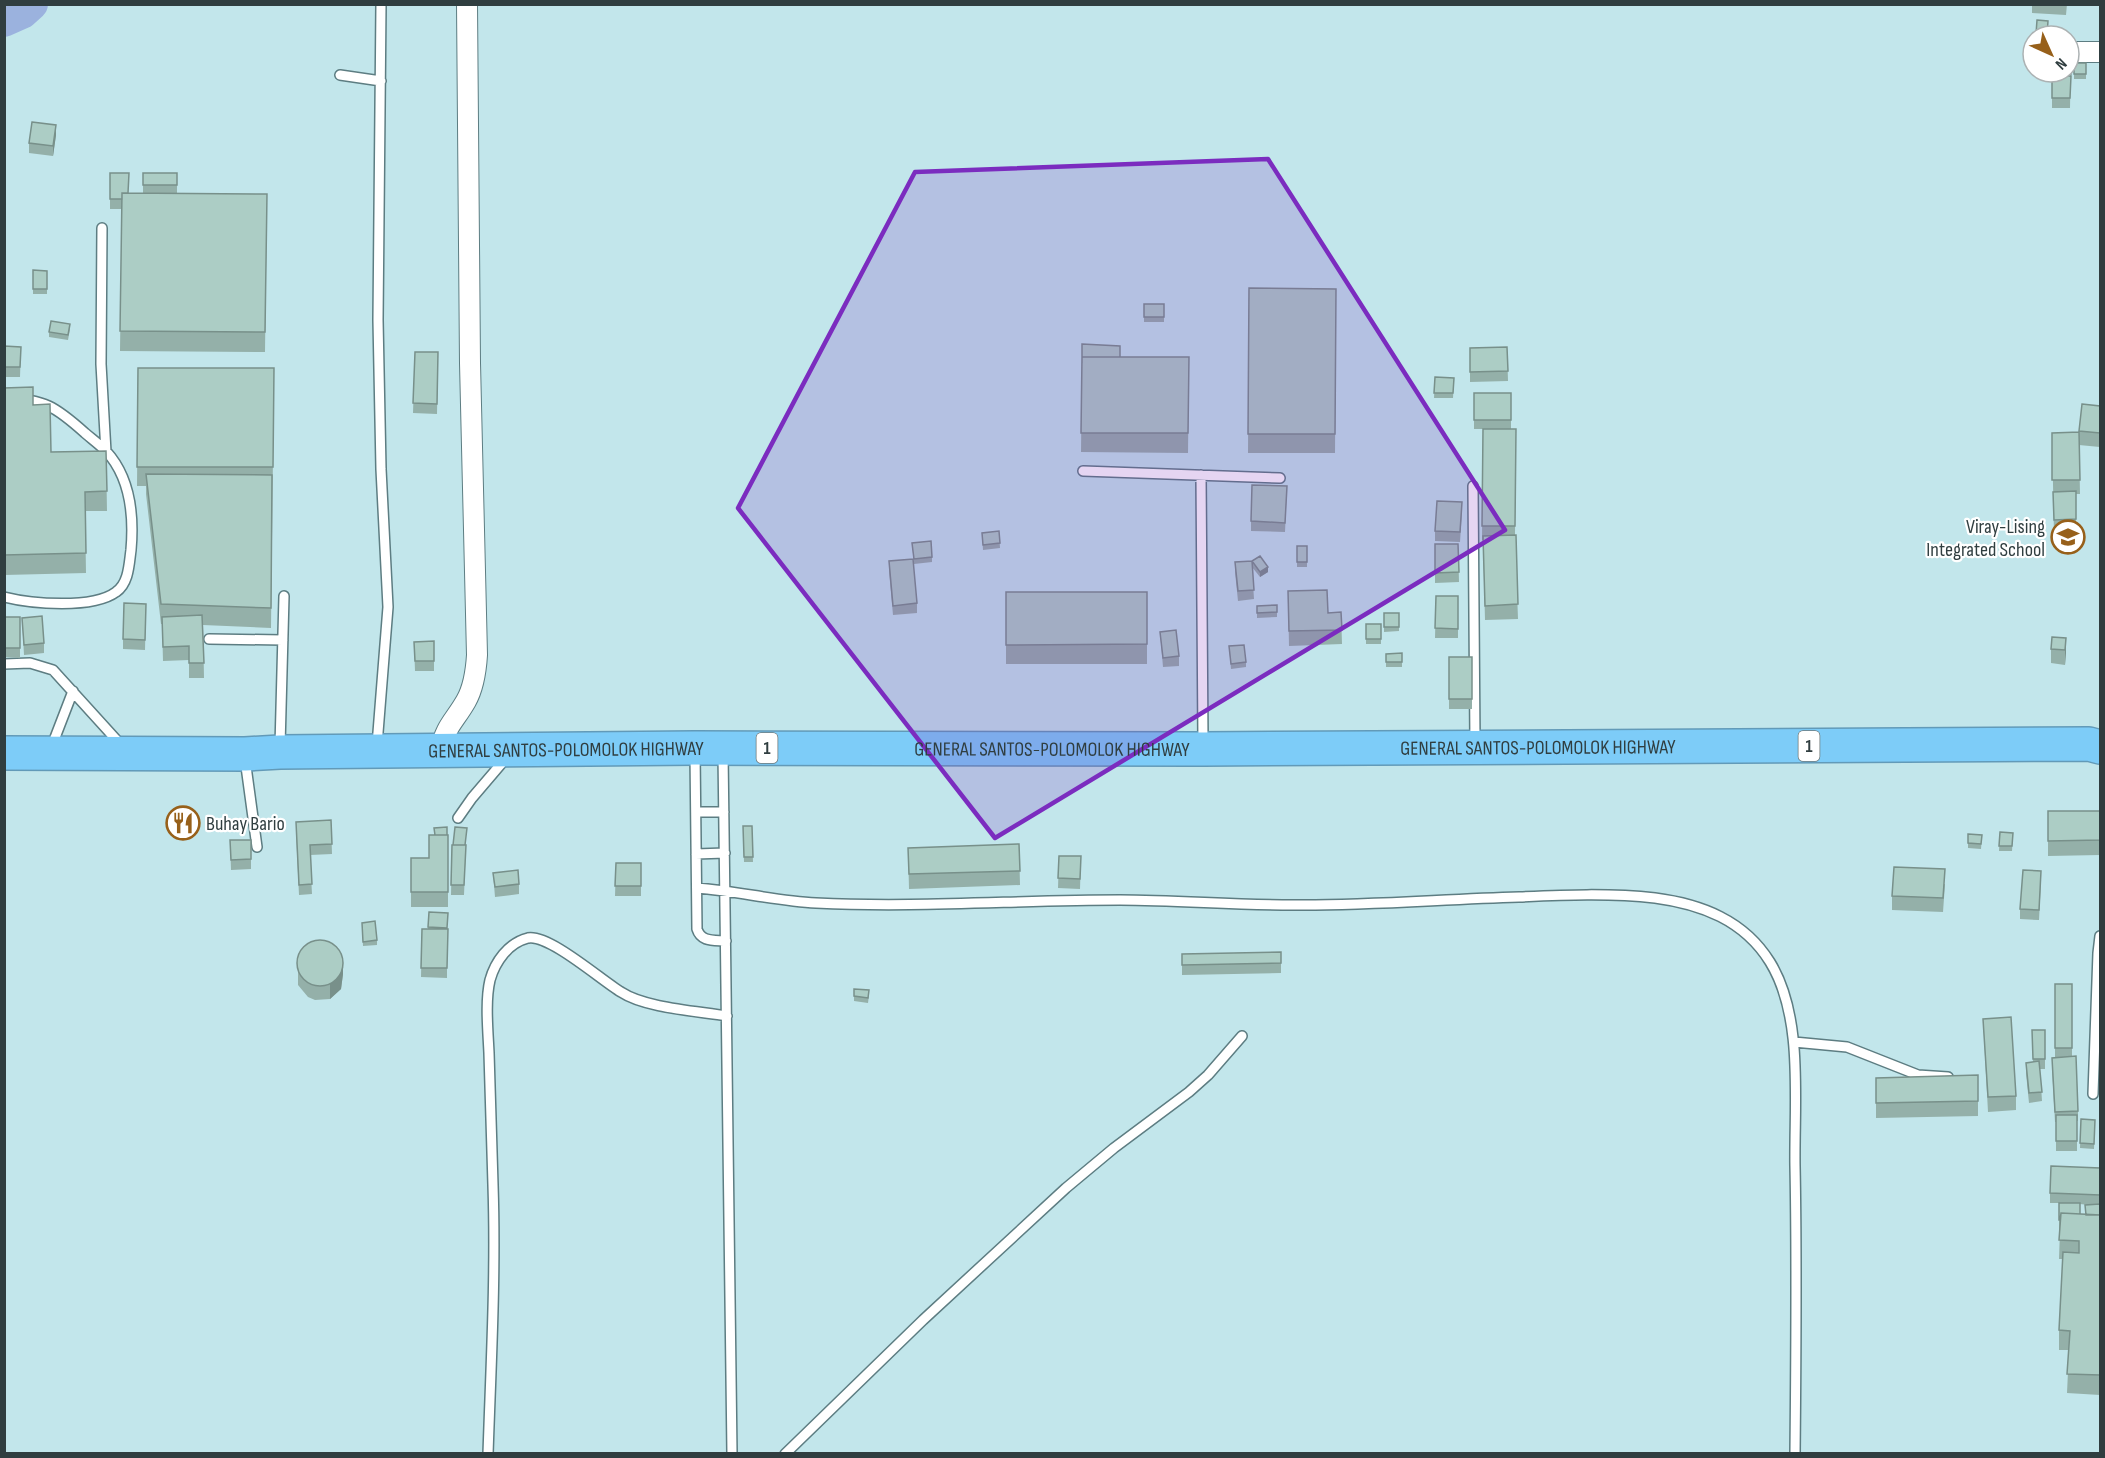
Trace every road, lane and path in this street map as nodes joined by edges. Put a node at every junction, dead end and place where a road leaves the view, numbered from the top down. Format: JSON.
{"nodes":[{"id":1,"x":381,"y":4,"type":"edge"},
{"id":2,"x":467,"y":4,"type":"edge"},
{"id":3,"x":2081,"y":52,"type":"edge"},
{"id":4,"x":2100,"y":52,"type":"edge"},
{"id":5,"x":340,"y":75,"type":"dead end"},
{"id":6,"x":381,"y":81,"type":"junction"},
{"id":7,"x":102,"y":228,"type":"dead end"},
{"id":8,"x":4,"y":397,"type":"edge"},
{"id":9,"x":106,"y":452,"type":"junction"},
{"id":10,"x":1083,"y":471,"type":"dead end"},
{"id":11,"x":1201,"y":475,"type":"junction"},
{"id":12,"x":1280,"y":478,"type":"dead end"},
{"id":13,"x":1473,"y":486,"type":"dead end"},
{"id":14,"x":284,"y":596,"type":"dead end"},
{"id":15,"x":4,"y":597,"type":"edge"},
{"id":16,"x":209,"y":639,"type":"dead end"},
{"id":17,"x":283,"y":639,"type":"junction"},
{"id":18,"x":4,"y":664,"type":"edge"},
{"id":19,"x":73,"y":691,"type":"junction"},
{"id":20,"x":2097,"y":744,"type":"edge"},
{"id":21,"x":1475,"y":747,"type":"junction"},
{"id":22,"x":709,"y":748,"type":"junction"},
{"id":23,"x":1203,"y":749,"type":"junction"},
{"id":24,"x":512,"y":750,"type":"junction"},
{"id":25,"x":377,"y":751,"type":"junction"},
{"id":26,"x":440,"y":751,"type":"junction"},
{"id":27,"x":128,"y":752,"type":"junction"},
{"id":28,"x":280,"y":752,"type":"junction"},
{"id":29,"x":4,"y":753,"type":"edge"},
{"id":30,"x":49,"y":753,"type":"junction"},
{"id":31,"x":245,"y":754,"type":"junction"},
{"id":32,"x":696,"y":812,"type":"junction"},
{"id":33,"x":724,"y":812,"type":"junction"},
{"id":34,"x":458,"y":818,"type":"dead end"},
{"id":35,"x":257,"y":847,"type":"dead end"},
{"id":36,"x":725,"y":853,"type":"junction"},
{"id":37,"x":696,"y":854,"type":"junction"},
{"id":38,"x":697,"y":888,"type":"junction"},
{"id":39,"x":725,"y":890,"type":"junction"},
{"id":40,"x":2100,"y":936,"type":"edge"},
{"id":41,"x":726,"y":941,"type":"junction"},
{"id":42,"x":727,"y":1016,"type":"junction"},
{"id":43,"x":1242,"y":1036,"type":"dead end"},
{"id":44,"x":1794,"y":1042,"type":"junction"},
{"id":45,"x":1957,"y":1077,"type":"edge"},
{"id":46,"x":2093,"y":1094,"type":"dead end"},
{"id":47,"x":488,"y":1454,"type":"edge"},
{"id":48,"x":732,"y":1454,"type":"edge"},
{"id":49,"x":785,"y":1454,"type":"edge"},
{"id":50,"x":1795,"y":1454,"type":"edge"}],
"edges":[{"from":1,"to":6,"type":"lane"},
{"from":2,"to":26,"type":"street"},
{"from":3,"to":4,"type":"street"},
{"from":5,"to":6,"type":"lane"},
{"from":6,"to":25,"type":"lane"},
{"from":7,"to":9,"type":"lane"},
{"from":8,"to":9,"type":"lane"},
{"from":9,"to":15,"type":"lane"},
{"from":10,"to":11,"type":"lane"},
{"from":11,"to":12,"type":"lane"},
{"from":11,"to":23,"type":"lane"},
{"from":13,"to":21,"type":"lane"},
{"from":14,"to":17,"type":"lane"},
{"from":16,"to":17,"type":"lane"},
{"from":17,"to":28,"type":"lane"},
{"from":18,"to":19,"type":"lane"},
{"from":19,"to":27,"type":"lane"},
{"from":19,"to":30,"type":"lane"},
{"from":20,"to":21,"type":"highway","name":"GENERAL SANTOS-POLOMOLOK HIGHWAY","number":"1"},
{"from":21,"to":23,"type":"highway","name":"GENERAL SANTOS-POLOMOLOK HIGHWAY","number":"1"},
{"from":22,"to":23,"type":"highway","name":"GENERAL SANTOS-POLOMOLOK HIGHWAY","number":"1"},
{"from":22,"to":24,"type":"highway","name":"GENERAL SANTOS-POLOMOLOK HIGHWAY","number":"1"},
{"from":22,"to":32,"type":"lane"},
{"from":22,"to":33,"type":"lane"},
{"from":24,"to":26,"type":"highway","name":"GENERAL SANTOS-POLOMOLOK HIGHWAY","number":"1"},
{"from":24,"to":34,"type":"lane"},
{"from":25,"to":26,"type":"highway","name":"GENERAL SANTOS-POLOMOLOK HIGHWAY","number":"1"},
{"from":25,"to":28,"type":"highway","name":"GENERAL SANTOS-POLOMOLOK HIGHWAY","number":"1"},
{"from":27,"to":30,"type":"highway","name":"GENERAL SANTOS-POLOMOLOK HIGHWAY","number":"1"},
{"from":27,"to":31,"type":"highway","name":"GENERAL SANTOS-POLOMOLOK HIGHWAY","number":"1"},
{"from":28,"to":31,"type":"highway","name":"GENERAL SANTOS-POLOMOLOK HIGHWAY","number":"1"},
{"from":29,"to":30,"type":"highway","name":"GENERAL SANTOS-POLOMOLOK HIGHWAY","number":"1"},
{"from":31,"to":35,"type":"lane"},
{"from":32,"to":33,"type":"lane"},
{"from":32,"to":37,"type":"lane"},
{"from":33,"to":36,"type":"lane"},
{"from":36,"to":37,"type":"lane"},
{"from":36,"to":39,"type":"lane"},
{"from":37,"to":38,"type":"lane"},
{"from":38,"to":39,"type":"lane"},
{"from":38,"to":41,"type":"lane"},
{"from":39,"to":41,"type":"lane"},
{"from":39,"to":44,"type":"lane"},
{"from":40,"to":46,"type":"lane"},
{"from":41,"to":42,"type":"lane"},
{"from":42,"to":47,"type":"lane"},
{"from":42,"to":48,"type":"lane"},
{"from":43,"to":49,"type":"lane"},
{"from":44,"to":45,"type":"lane"},
{"from":44,"to":50,"type":"lane"}]}
